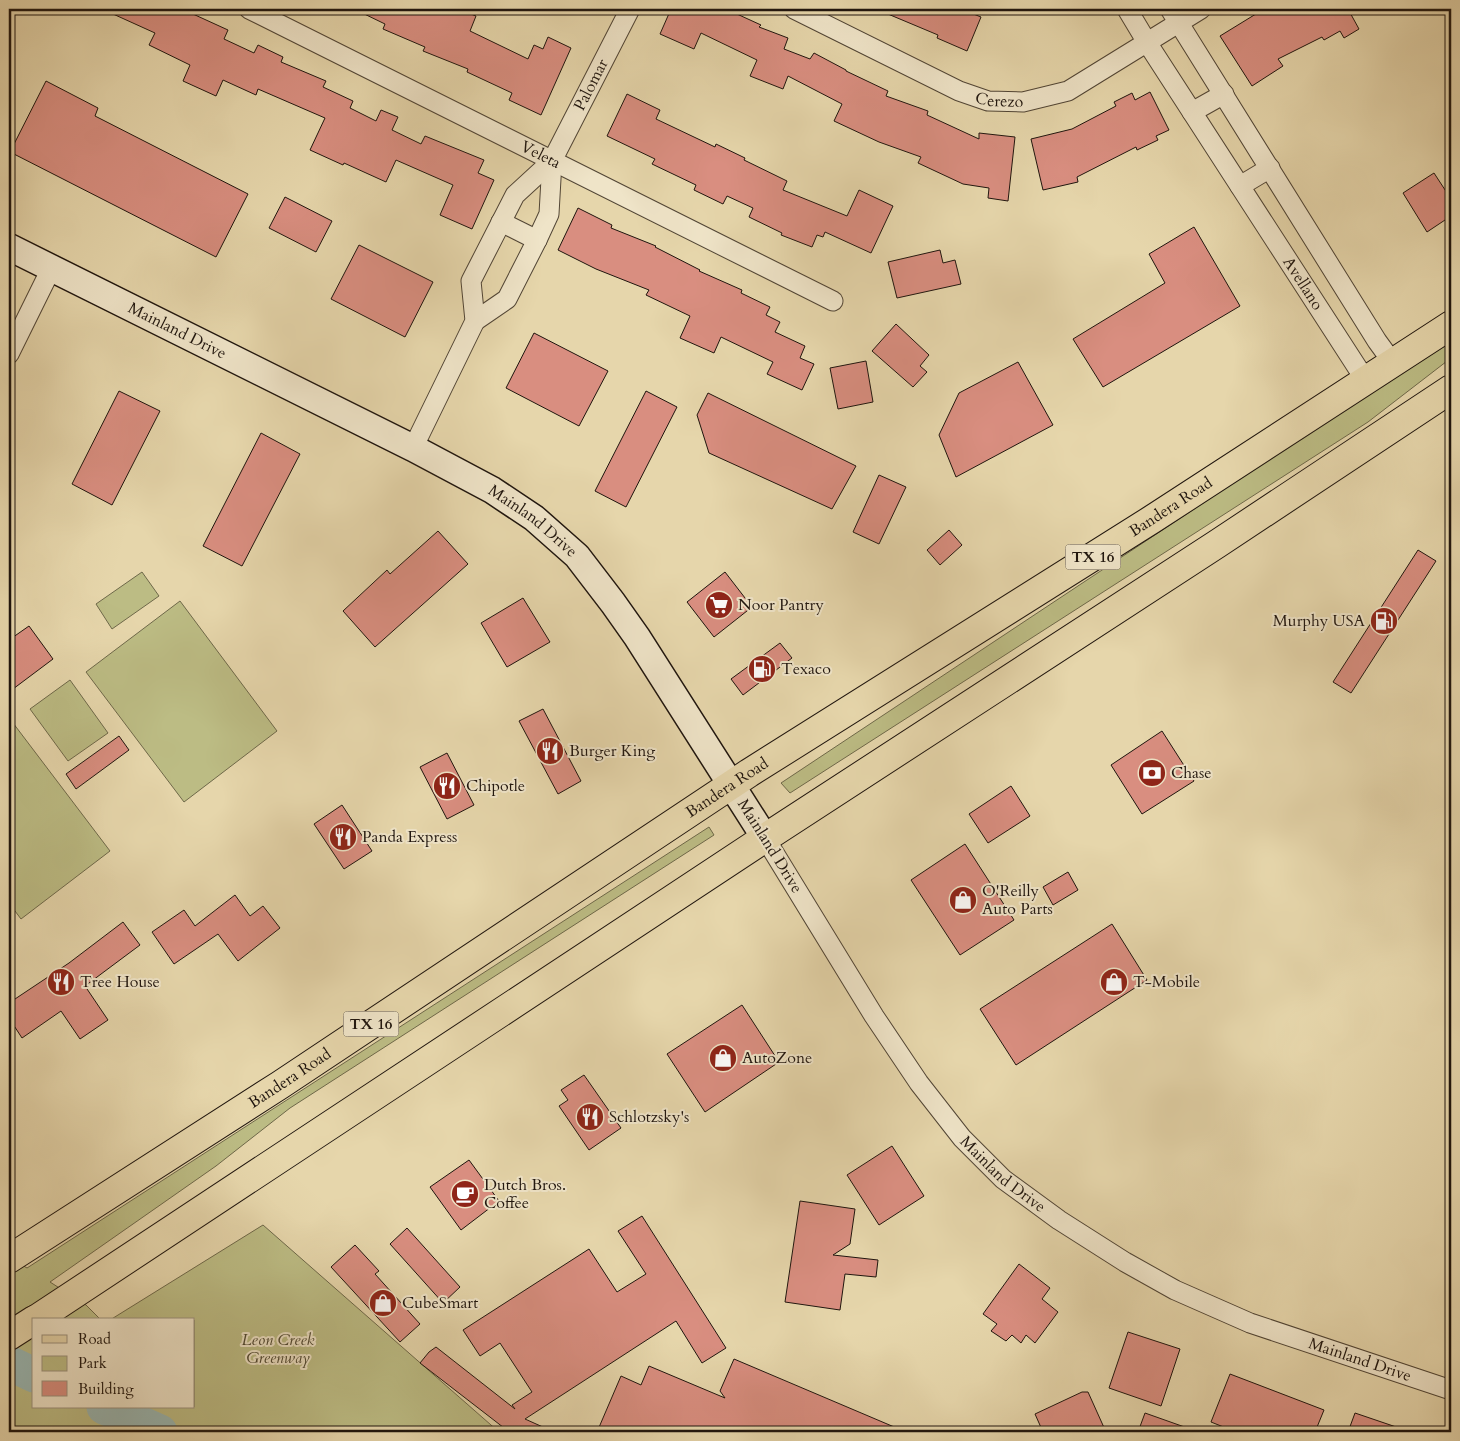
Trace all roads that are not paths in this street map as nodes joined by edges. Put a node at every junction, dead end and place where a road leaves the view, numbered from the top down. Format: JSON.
{"nodes":[{"id":1,"x":250,"y":9,"type":"edge"},
{"id":2,"x":630,"y":9,"type":"edge"},
{"id":3,"x":794,"y":9,"type":"edge"},
{"id":4,"x":1127,"y":9,"type":"edge"},
{"id":5,"x":1201,"y":9,"type":"edge"},
{"id":6,"x":1174,"y":16,"type":"edge"},
{"id":7,"x":1147,"y":43,"type":"junction"},
{"id":8,"x":1224,"y":94,"type":"junction"},
{"id":9,"x":1192,"y":112,"type":"junction"},
{"id":10,"x":552,"y":162,"type":"junction"},
{"id":11,"x":1270,"y":168,"type":"junction"},
{"id":12,"x":1240,"y":186,"type":"junction"},
{"id":13,"x":501,"y":222,"type":"junction"},
{"id":14,"x":537,"y":240,"type":"junction"},
{"id":15,"x":9,"y":248,"type":"edge"},
{"id":16,"x":52,"y":268,"type":"junction"},
{"id":17,"x":833,"y":301,"type":"dead end"},
{"id":18,"x":474,"y":321,"type":"junction"},
{"id":19,"x":1451,"y":325,"type":"edge"},
{"id":20,"x":9,"y":354,"type":"edge"},
{"id":21,"x":1394,"y":363,"type":"junction"},
{"id":22,"x":1366,"y":381,"type":"junction"},
{"id":23,"x":1451,"y":389,"type":"edge"},
{"id":24,"x":414,"y":448,"type":"junction"},
{"id":25,"x":732,"y":785,"type":"junction"},
{"id":26,"x":765,"y":838,"type":"junction"},
{"id":27,"x":9,"y":1259,"type":"edge"},
{"id":28,"x":37,"y":1318,"type":"edge"},
{"id":29,"x":32,"y":1321,"type":"edge"},
{"id":30,"x":9,"y":1336,"type":"edge"},
{"id":31,"x":1451,"y":1390,"type":"edge"}],
"edges":[{"from":1,"to":10,"type":"street","name":"Veleta"},
{"from":2,"to":10,"type":"street","name":"Palomar"},
{"from":3,"to":7,"type":"street","name":"Cerezo"},
{"from":4,"to":7,"type":"street","name":"Avellano"},
{"from":5,"to":6,"type":"street","name":"Cerezo"},
{"from":6,"to":7,"type":"street","name":"Cerezo"},
{"from":6,"to":8,"type":"street","name":"Avellano"},
{"from":7,"to":9,"type":"street","name":"Avellano"},
{"from":8,"to":9,"type":"street"},
{"from":8,"to":11,"type":"street","name":"Avellano"},
{"from":9,"to":12,"type":"street","name":"Avellano"},
{"from":10,"to":13,"type":"street","name":"Palomar"},
{"from":10,"to":14,"type":"street","name":"Palomar"},
{"from":10,"to":17,"type":"street","name":"Veleta"},
{"from":11,"to":12,"type":"street"},
{"from":11,"to":21,"type":"street","name":"Avellano"},
{"from":12,"to":22,"type":"street","name":"Avellano"},
{"from":13,"to":14,"type":"street"},
{"from":13,"to":18,"type":"street","name":"Palomar"},
{"from":14,"to":18,"type":"street","name":"Palomar"},
{"from":15,"to":16,"type":"main road","name":"Mainland Drive"},
{"from":16,"to":20,"type":"street"},
{"from":16,"to":24,"type":"main road","name":"Mainland Drive"},
{"from":18,"to":24,"type":"street","name":"Palomar"},
{"from":19,"to":21,"type":"main road","name":"Bandera Road","number":"TX 16"},
{"from":21,"to":22,"type":"main road","name":"Bandera Road","number":"TX 16"},
{"from":22,"to":25,"type":"main road","name":"Bandera Road","number":"TX 16"},
{"from":23,"to":26,"type":"main road"},
{"from":24,"to":25,"type":"main road","name":"Mainland Drive"},
{"from":25,"to":26,"type":"main road","name":"Mainland Drive"},
{"from":25,"to":27,"type":"main road","name":"Bandera Road","number":"TX 16"},
{"from":26,"to":28,"type":"main road"},
{"from":26,"to":31,"type":"street","name":"Mainland Drive"},
{"from":29,"to":30,"type":"main road"}]}
